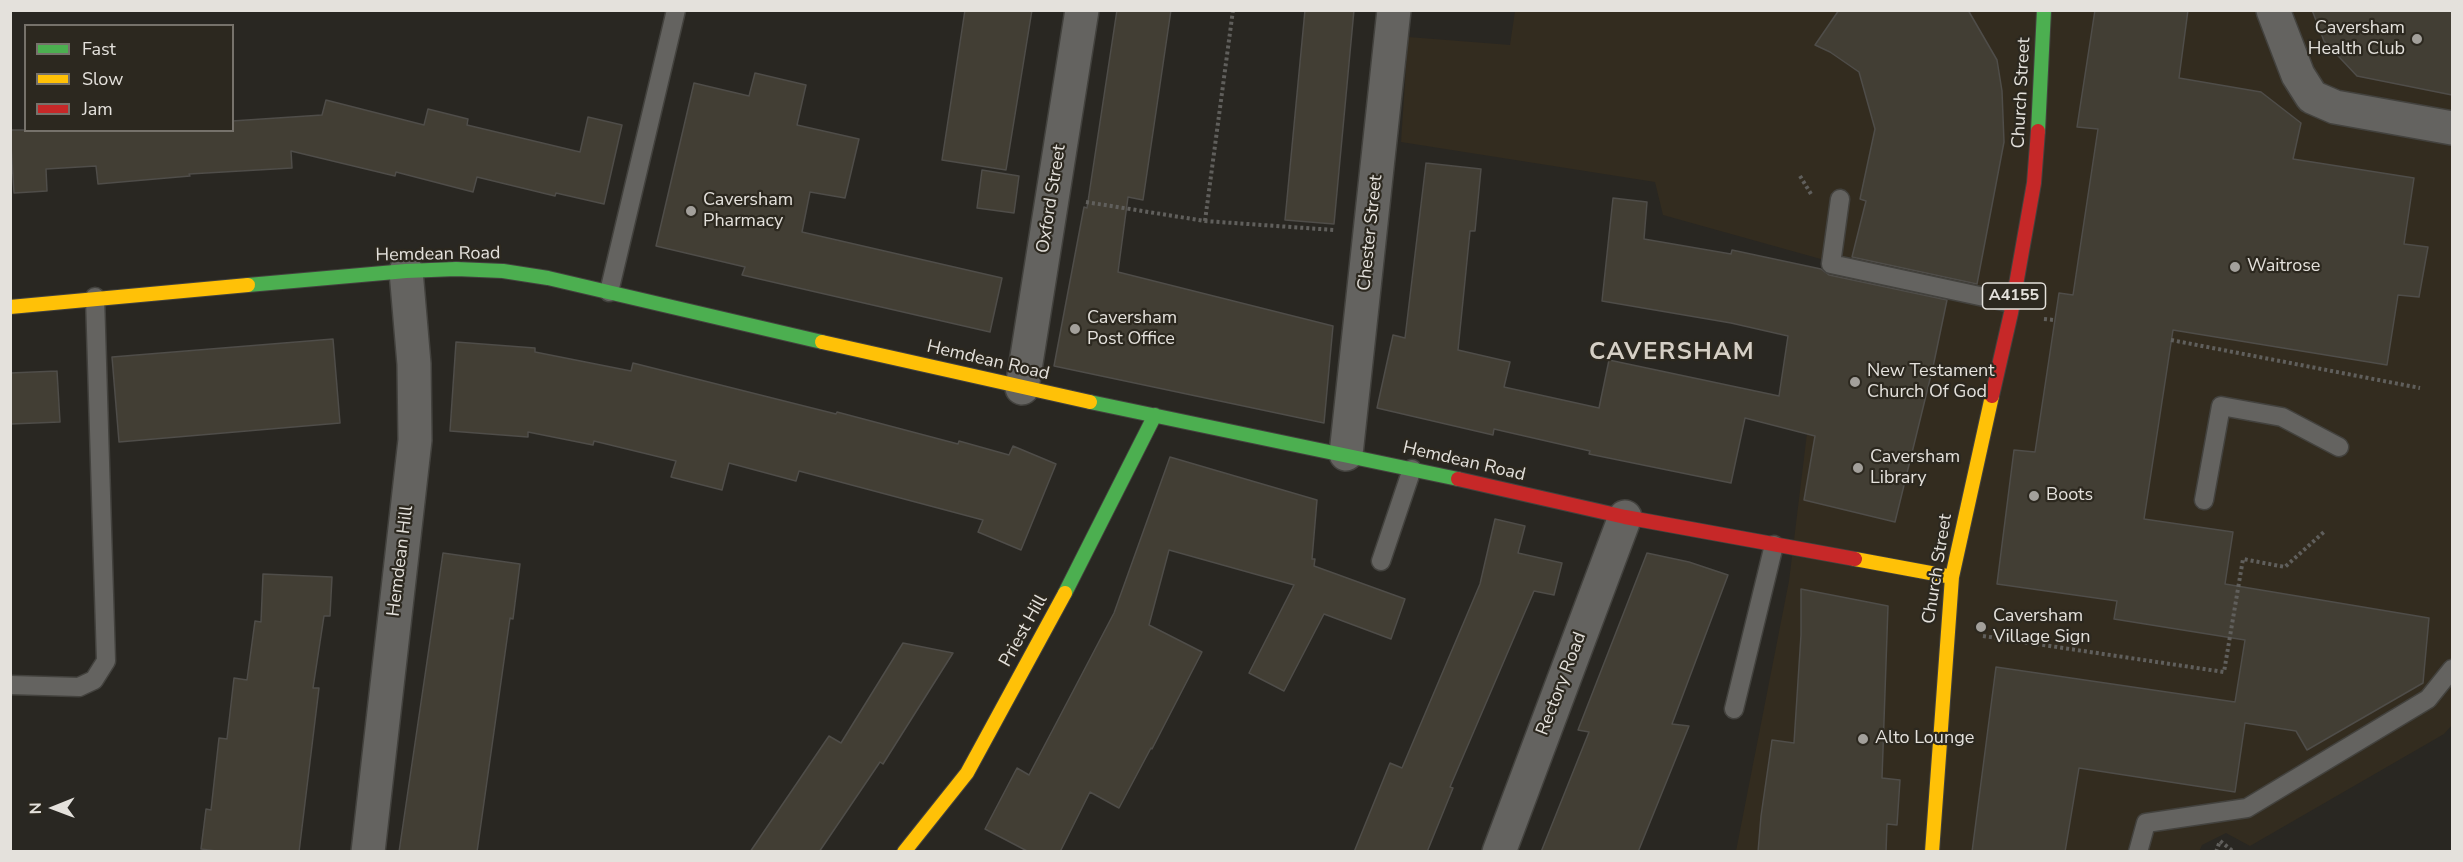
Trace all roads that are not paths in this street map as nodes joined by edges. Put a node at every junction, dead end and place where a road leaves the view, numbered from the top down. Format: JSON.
{"nodes":[{"id":1,"x":676,"y":10,"type":"edge"},
{"id":2,"x":1082,"y":10,"type":"edge"},
{"id":3,"x":1394,"y":10,"type":"edge"},
{"id":4,"x":2044,"y":10,"type":"edge"},
{"id":5,"x":2273,"y":10,"type":"edge"},
{"id":6,"x":2452,"y":128,"type":"edge"},
{"id":7,"x":1840,"y":199,"type":"dead end"},
{"id":8,"x":406,"y":271,"type":"junction"},
{"id":9,"x":609,"y":292,"type":"junction"},
{"id":10,"x":95,"y":297,"type":"junction"},
{"id":11,"x":2012,"y":303,"type":"junction"},
{"id":12,"x":10,"y":307,"type":"edge"},
{"id":13,"x":1022,"y":387,"type":"junction"},
{"id":14,"x":1155,"y":415,"type":"junction"},
{"id":15,"x":2339,"y":447,"type":"dead end"},
{"id":16,"x":1346,"y":454,"type":"junction"},
{"id":17,"x":1412,"y":469,"type":"junction"},
{"id":18,"x":2204,"y":500,"type":"dead end"},
{"id":19,"x":1625,"y":517,"type":"junction"},
{"id":20,"x":1774,"y":545,"type":"junction"},
{"id":21,"x":1381,"y":561,"type":"dead end"},
{"id":22,"x":1952,"y":577,"type":"junction"},
{"id":23,"x":2452,"y":669,"type":"edge"},
{"id":24,"x":10,"y":685,"type":"edge"},
{"id":25,"x":1734,"y":709,"type":"dead end"},
{"id":26,"x":368,"y":852,"type":"edge"},
{"id":27,"x":903,"y":852,"type":"edge"},
{"id":28,"x":1499,"y":852,"type":"edge"},
{"id":29,"x":1932,"y":852,"type":"edge"},
{"id":30,"x":2138,"y":852,"type":"edge"}],
"edges":[{"from":1,"to":9,"type":"lane"},
{"from":2,"to":13,"type":"street","name":"Oxford Street"},
{"from":3,"to":16,"type":"street","name":"Chester Street"},
{"from":4,"to":11,"type":"street","name":"Church Street","number":"A4155"},
{"from":5,"to":6,"type":"street"},
{"from":7,"to":11,"type":"lane"},
{"from":8,"to":9,"type":"street","name":"Hemdean Road"},
{"from":8,"to":10,"type":"street","name":"Hemdean Road"},
{"from":8,"to":26,"type":"street","name":"Hemdean Hill"},
{"from":9,"to":13,"type":"street","name":"Hemdean Road"},
{"from":10,"to":12,"type":"street","name":"Hemdean Road"},
{"from":10,"to":24,"type":"lane"},
{"from":11,"to":22,"type":"street","name":"Church Street","number":"A4155"},
{"from":13,"to":14,"type":"street","name":"Hemdean Road"},
{"from":14,"to":16,"type":"street","name":"Hemdean Road"},
{"from":14,"to":27,"type":"street","name":"Priest Hill"},
{"from":15,"to":18,"type":"lane"},
{"from":16,"to":17,"type":"street","name":"Hemdean Road"},
{"from":17,"to":19,"type":"street","name":"Hemdean Road"},
{"from":17,"to":21,"type":"lane"},
{"from":19,"to":20,"type":"street","name":"Hemdean Road"},
{"from":19,"to":28,"type":"street","name":"Rectory Road"},
{"from":20,"to":22,"type":"street","name":"Hemdean Road"},
{"from":20,"to":25,"type":"lane"},
{"from":22,"to":29,"type":"street","name":"Church Street","number":"A4155"},
{"from":23,"to":30,"type":"lane"}]}
